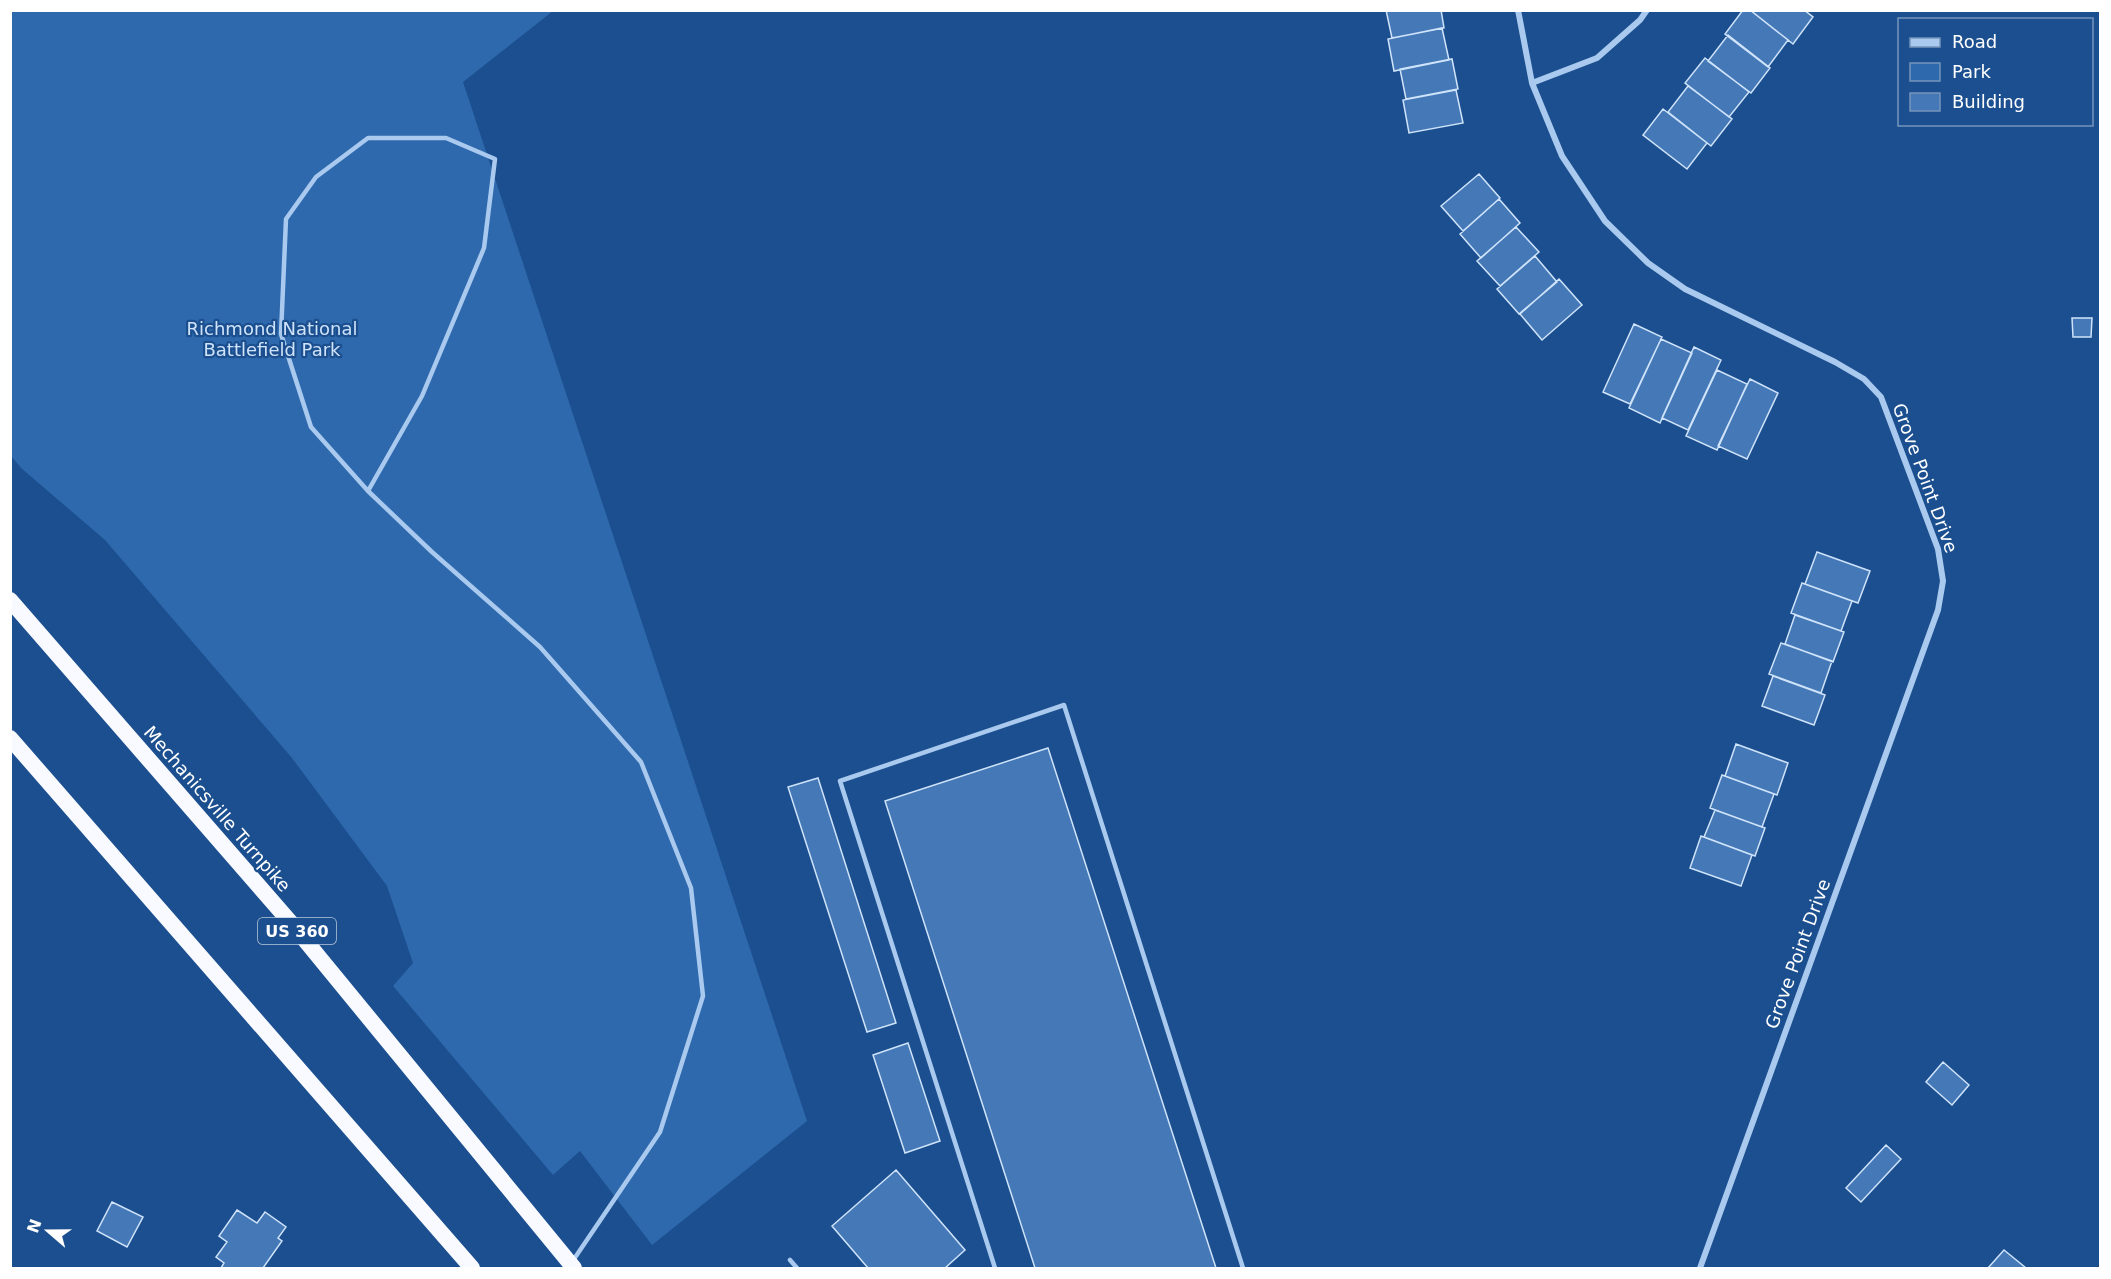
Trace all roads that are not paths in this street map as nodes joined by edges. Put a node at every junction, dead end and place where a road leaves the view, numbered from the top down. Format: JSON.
{"nodes":[{"id":1,"x":1518,"y":10,"type":"edge"},
{"id":2,"x":1647,"y":10,"type":"edge"},
{"id":3,"x":1532,"y":83,"type":"junction"},
{"id":4,"x":368,"y":491,"type":"junction"},
{"id":5,"x":10,"y":600,"type":"edge"},
{"id":6,"x":10,"y":738,"type":"edge"},
{"id":7,"x":790,"y":1260,"type":"dead end"},
{"id":8,"x":570,"y":1267,"type":"edge"},
{"id":9,"x":472,"y":1268,"type":"edge"},
{"id":10,"x":797,"y":1269,"type":"edge"},
{"id":11,"x":995,"y":1269,"type":"edge"},
{"id":12,"x":1243,"y":1269,"type":"edge"},
{"id":13,"x":1700,"y":1269,"type":"edge"}],
"edges":[{"from":1,"to":3,"type":"street","name":"Grove Point Drive"},
{"from":2,"to":3,"type":"street"},
{"from":3,"to":13,"type":"street","name":"Grove Point Drive"},
{"from":4,"to":4,"type":"lane"},
{"from":4,"to":8,"type":"lane"},
{"from":5,"to":8,"type":"highway","name":"Mechanicsville Turnpike","number":"US 360"},
{"from":6,"to":9,"type":"highway"},
{"from":7,"to":10,"type":"lane"},
{"from":11,"to":12,"type":"lane"}]}
